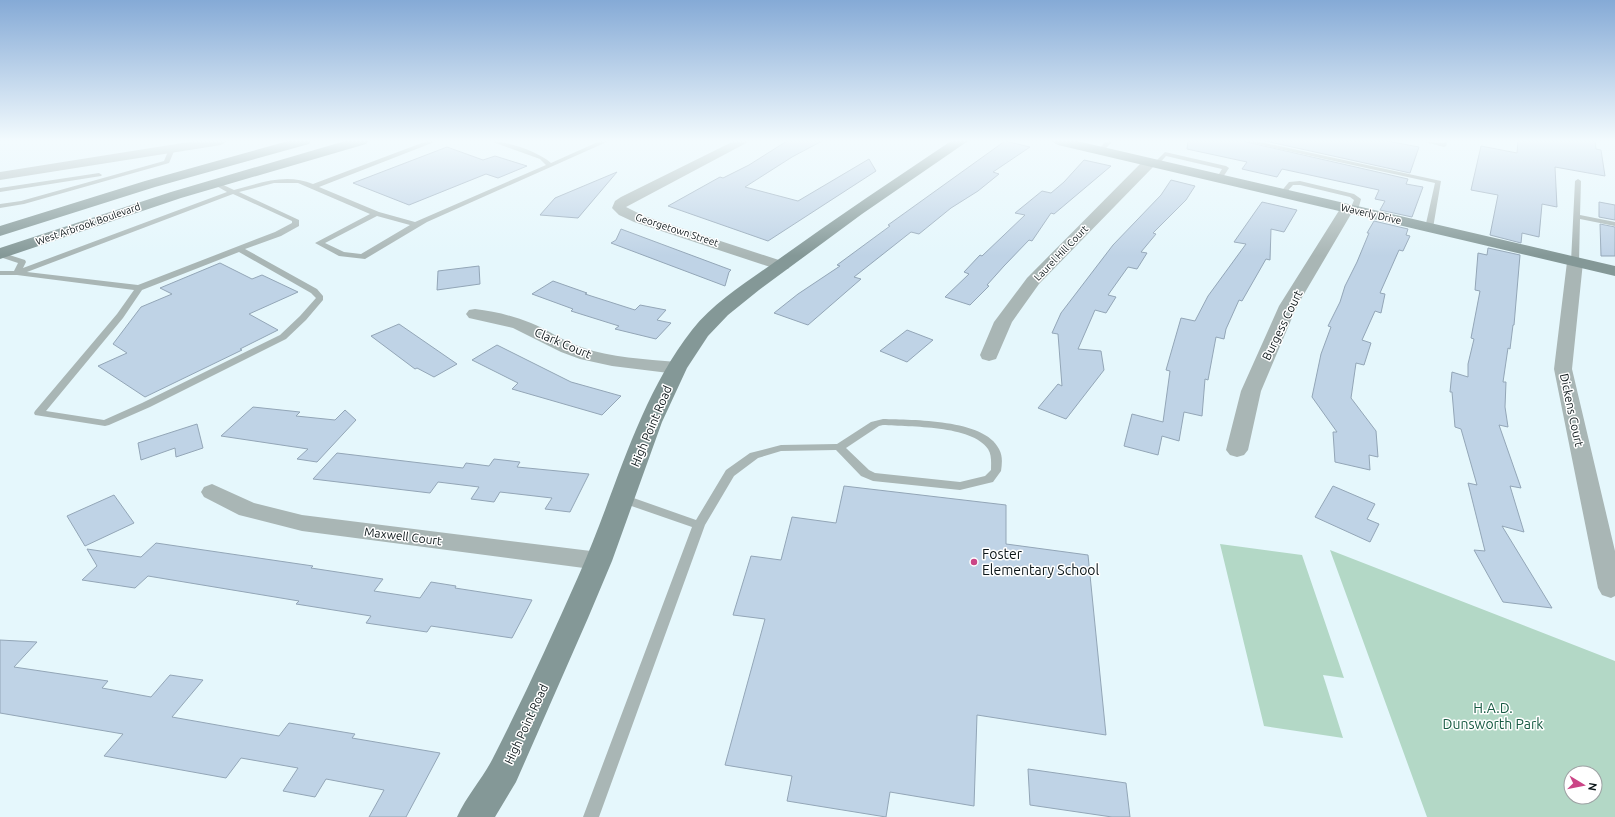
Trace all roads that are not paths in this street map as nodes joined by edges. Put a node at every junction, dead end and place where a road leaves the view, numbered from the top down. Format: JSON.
{"nodes":[{"id":1,"x":74,"y":179,"type":"edge"},
{"id":2,"x":106,"y":179,"type":"edge"},
{"id":3,"x":167,"y":179,"type":"edge"},
{"id":4,"x":228,"y":179,"type":"edge"},
{"id":5,"x":331,"y":179,"type":"edge"},
{"id":6,"x":518,"y":179,"type":"edge"},
{"id":7,"x":668,"y":179,"type":"edge"},
{"id":8,"x":904,"y":179,"type":"edge"},
{"id":9,"x":1137,"y":179,"type":"edge"},
{"id":10,"x":1220,"y":179,"type":"edge"},
{"id":11,"x":1425,"y":179,"type":"edge"},
{"id":12,"x":1578,"y":180,"type":"dead end"},
{"id":13,"x":215,"y":183,"type":"junction"},
{"id":14,"x":312,"y":186,"type":"junction"},
{"id":15,"x":0,"y":190,"type":"edge"},
{"id":16,"x":233,"y":192,"type":"junction"},
{"id":17,"x":0,"y":206,"type":"edge"},
{"id":18,"x":1350,"y":210,"type":"junction"},
{"id":19,"x":376,"y":214,"type":"junction"},
{"id":20,"x":1576,"y":216,"type":"junction"},
{"id":21,"x":1615,"y":224,"type":"edge"},
{"id":22,"x":416,"y":225,"type":"junction"},
{"id":23,"x":1429,"y":228,"type":"junction"},
{"id":24,"x":0,"y":231,"type":"edge"},
{"id":25,"x":239,"y":249,"type":"junction"},
{"id":26,"x":0,"y":254,"type":"edge"},
{"id":27,"x":1575,"y":262,"type":"junction"},
{"id":28,"x":782,"y":266,"type":"junction"},
{"id":29,"x":1615,"y":271,"type":"edge"},
{"id":30,"x":0,"y":273,"type":"edge"},
{"id":31,"x":17,"y":273,"type":"junction"},
{"id":32,"x":140,"y":288,"type":"junction"},
{"id":33,"x":475,"y":314,"type":"dead end"},
{"id":34,"x":989,"y":355,"type":"dead end"},
{"id":35,"x":677,"y":368,"type":"junction"},
{"id":36,"x":839,"y":447,"type":"junction"},
{"id":37,"x":1237,"y":450,"type":"dead end"},
{"id":38,"x":212,"y":492,"type":"dead end"},
{"id":39,"x":621,"y":498,"type":"junction"},
{"id":40,"x":699,"y":525,"type":"junction"},
{"id":41,"x":599,"y":561,"type":"junction"},
{"id":42,"x":1611,"y":588,"type":"dead end"},
{"id":43,"x":475,"y":817,"type":"edge"},
{"id":44,"x":591,"y":817,"type":"edge"}],
"edges":[{"from":1,"to":15,"type":"lane"},
{"from":2,"to":17,"type":"lane"},
{"from":3,"to":24,"type":"street","name":"West Arbrook Boulevard"},
{"from":4,"to":13,"type":"street","name":"West Arbrook Boulevard"},
{"from":5,"to":14,"type":"lane"},
{"from":6,"to":22,"type":"lane"},
{"from":7,"to":28,"type":"street","name":"Georgetown Street"},
{"from":8,"to":28,"type":"street","name":"High Point Road"},
{"from":9,"to":34,"type":"street","name":"Laurel Hill Court"},
{"from":10,"to":18,"type":"street","name":"Waverly Drive"},
{"from":11,"to":23,"type":"lane"},
{"from":12,"to":20,"type":"lane","name":"Dickens Court"},
{"from":13,"to":16,"type":"lane"},
{"from":13,"to":26,"type":"street","name":"West Arbrook Boulevard"},
{"from":14,"to":16,"type":"lane"},
{"from":14,"to":19,"type":"lane"},
{"from":16,"to":25,"type":"lane"},
{"from":16,"to":31,"type":"lane"},
{"from":18,"to":23,"type":"street","name":"Waverly Drive"},
{"from":18,"to":37,"type":"street","name":"Burgess Court"},
{"from":19,"to":22,"type":"lane"},
{"from":19,"to":22,"type":"lane"},
{"from":20,"to":21,"type":"lane"},
{"from":20,"to":27,"type":"lane","name":"Dickens Court"},
{"from":23,"to":27,"type":"street","name":"Waverly Drive"},
{"from":25,"to":32,"type":"lane"},
{"from":25,"to":32,"type":"lane"},
{"from":26,"to":31,"type":"lane"},
{"from":27,"to":29,"type":"street","name":"Waverly Drive"},
{"from":27,"to":42,"type":"street","name":"Dickens Court"},
{"from":28,"to":35,"type":"street","name":"High Point Road"},
{"from":30,"to":31,"type":"lane"},
{"from":31,"to":32,"type":"lane"},
{"from":33,"to":35,"type":"street","name":"Clark Court"},
{"from":35,"to":39,"type":"street","name":"High Point Road"},
{"from":36,"to":36,"type":"lane"},
{"from":36,"to":40,"type":"lane"},
{"from":38,"to":41,"type":"street","name":"Maxwell Court"},
{"from":39,"to":40,"type":"lane"},
{"from":39,"to":41,"type":"street","name":"High Point Road"},
{"from":40,"to":44,"type":"lane"},
{"from":41,"to":43,"type":"street","name":"High Point Road"}]}
